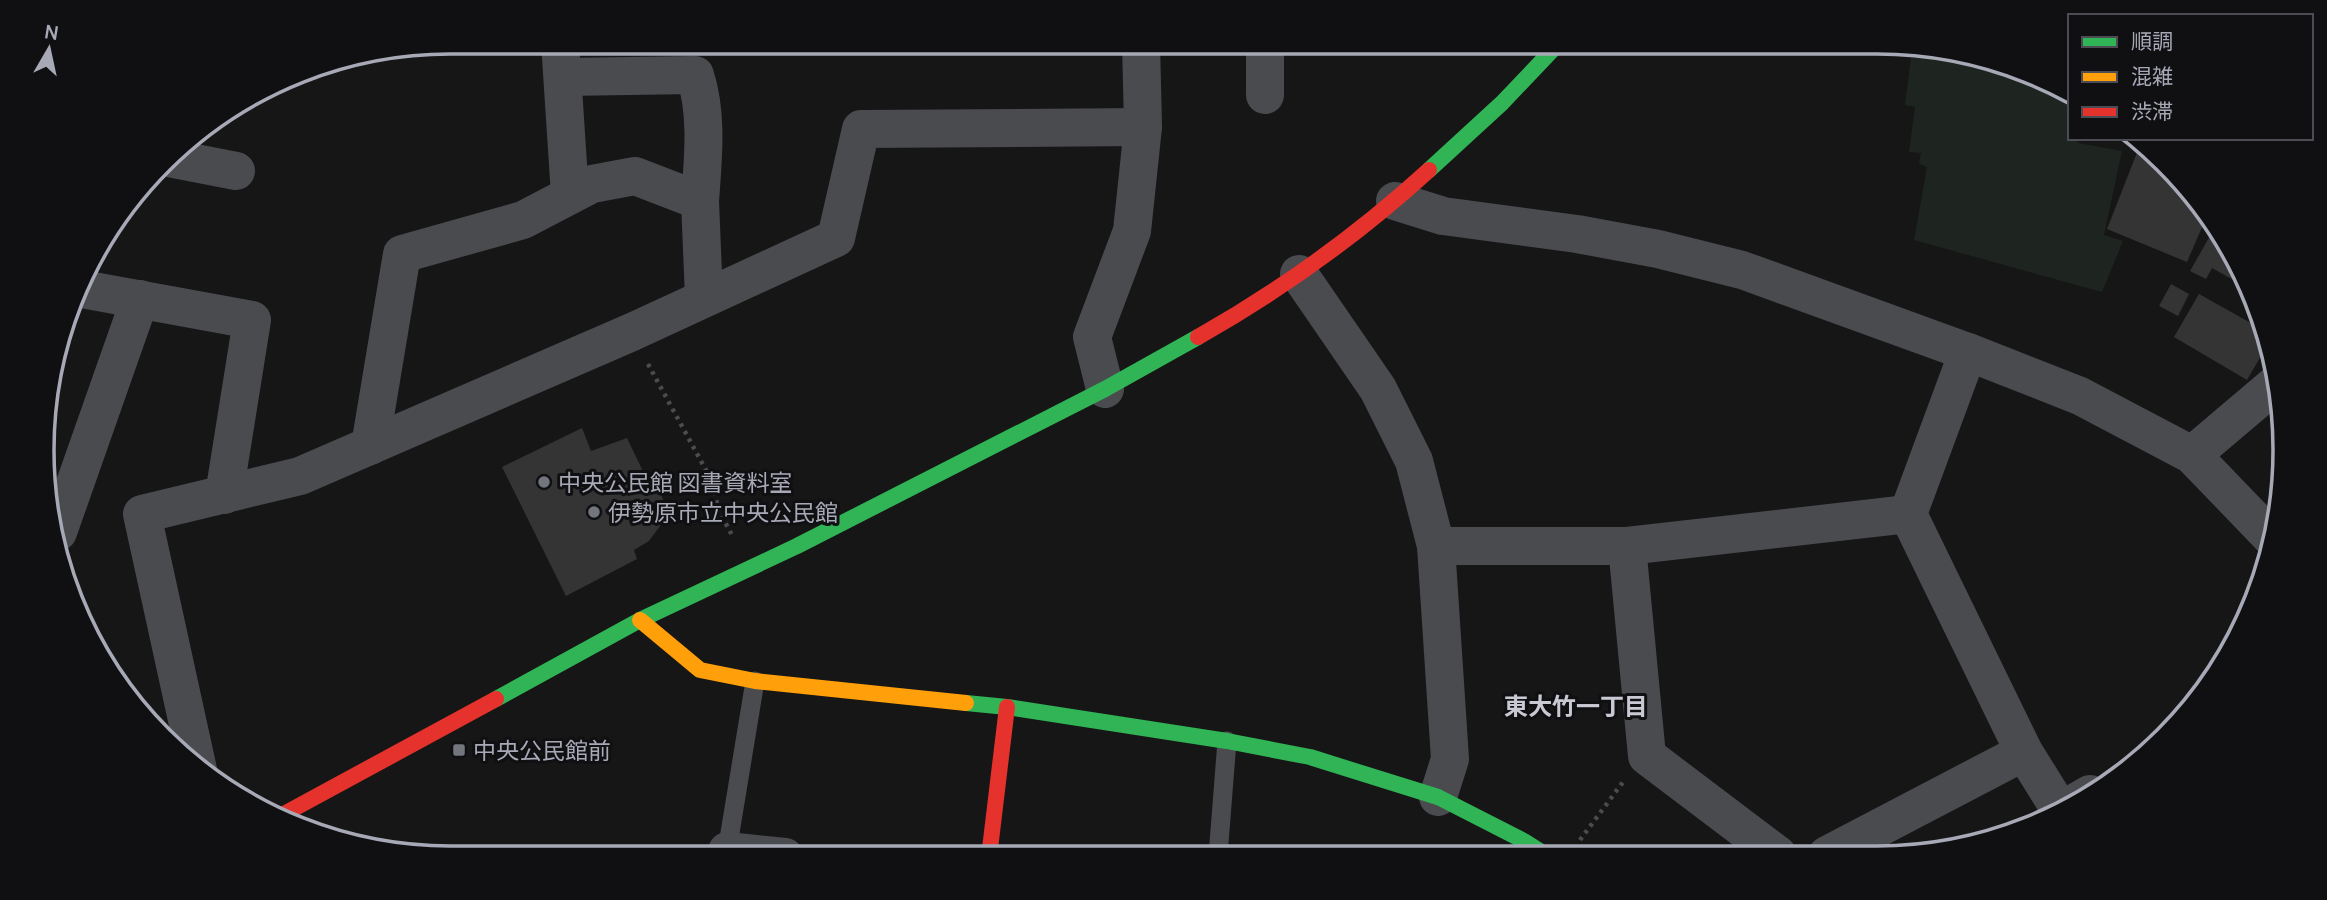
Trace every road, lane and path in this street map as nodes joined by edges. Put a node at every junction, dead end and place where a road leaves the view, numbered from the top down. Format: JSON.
{"nodes":[{"id":1,"x":1141,"y":54,"type":"edge"},
{"id":2,"x":1265,"y":54,"type":"edge"},
{"id":3,"x":1549,"y":54,"type":"edge"},
{"id":4,"x":561,"y":59,"type":"edge"},
{"id":5,"x":1265,"y":95,"type":"dead end"},
{"id":6,"x":1143,"y":127,"type":"junction"},
{"id":7,"x":180,"y":160,"type":"edge"},
{"id":8,"x":236,"y":171,"type":"dead end"},
{"id":9,"x":570,"y":195,"type":"junction"},
{"id":10,"x":700,"y":201,"type":"junction"},
{"id":11,"x":1395,"y":201,"type":"junction"},
{"id":12,"x":1299,"y":274,"type":"junction"},
{"id":13,"x":88,"y":290,"type":"edge"},
{"id":14,"x":704,"y":298,"type":"junction"},
{"id":15,"x":139,"y":299,"type":"junction"},
{"id":16,"x":632,"y":331,"type":"junction"},
{"id":17,"x":1968,"y":352,"type":"junction"},
{"id":18,"x":1105,"y":389,"type":"junction"},
{"id":19,"x":2268,"y":391,"type":"edge"},
{"id":20,"x":370,"y":446,"type":"junction"},
{"id":21,"x":2192,"y":455,"type":"junction"},
{"id":22,"x":224,"y":495,"type":"junction"},
{"id":23,"x":1908,"y":514,"type":"junction"},
{"id":24,"x":61,"y":523,"type":"edge"},
{"id":25,"x":2264,"y":530,"type":"edge"},
{"id":26,"x":1436,"y":546,"type":"junction"},
{"id":27,"x":1627,"y":546,"type":"junction"},
{"id":28,"x":750,"y":568,"type":"junction"},
{"id":29,"x":640,"y":620,"type":"junction"},
{"id":30,"x":755,"y":681,"type":"junction"},
{"id":31,"x":1007,"y":707,"type":"junction"},
{"id":32,"x":1227,"y":741,"type":"junction"},
{"id":33,"x":194,"y":752,"type":"edge"},
{"id":34,"x":2024,"y":752,"type":"junction"},
{"id":35,"x":1647,"y":756,"type":"junction"},
{"id":36,"x":1438,"y":797,"type":"junction"},
{"id":37,"x":2064,"y":798,"type":"edge"},
{"id":38,"x":289,"y":811,"type":"edge"},
{"id":39,"x":1580,"y":840,"type":"dead end"},
{"id":40,"x":728,"y":846,"type":"edge"},
{"id":41,"x":990,"y":846,"type":"edge"},
{"id":42,"x":1219,"y":846,"type":"edge"},
{"id":43,"x":1521,"y":846,"type":"edge"},
{"id":44,"x":1766,"y":846,"type":"edge"},
{"id":45,"x":1844,"y":846,"type":"edge"}],
"edges":[{"from":1,"to":6,"type":"street"},
{"from":2,"to":5,"type":"street"},
{"from":3,"to":11,"type":"street"},
{"from":4,"to":9,"type":"street"},
{"from":4,"to":10,"type":"street"},
{"from":6,"to":14,"type":"street"},
{"from":6,"to":18,"type":"street"},
{"from":7,"to":8,"type":"street"},
{"from":9,"to":10,"type":"street"},
{"from":9,"to":20,"type":"street"},
{"from":10,"to":14,"type":"street"},
{"from":11,"to":12,"type":"street"},
{"from":11,"to":17,"type":"street"},
{"from":12,"to":18,"type":"street"},
{"from":12,"to":26,"type":"street"},
{"from":13,"to":15,"type":"street"},
{"from":14,"to":16,"type":"street"},
{"from":15,"to":22,"type":"street"},
{"from":15,"to":24,"type":"street"},
{"from":16,"to":20,"type":"street"},
{"from":16,"to":28,"type":"path"},
{"from":17,"to":21,"type":"street"},
{"from":17,"to":23,"type":"street"},
{"from":18,"to":28,"type":"street"},
{"from":19,"to":21,"type":"street"},
{"from":20,"to":22,"type":"street"},
{"from":21,"to":25,"type":"street"},
{"from":22,"to":33,"type":"street"},
{"from":23,"to":27,"type":"street"},
{"from":23,"to":34,"type":"street"},
{"from":26,"to":27,"type":"street"},
{"from":26,"to":36,"type":"street"},
{"from":27,"to":35,"type":"street"},
{"from":28,"to":29,"type":"street"},
{"from":29,"to":30,"type":"street"},
{"from":29,"to":38,"type":"street"},
{"from":30,"to":31,"type":"street"},
{"from":30,"to":40,"type":"lane"},
{"from":31,"to":32,"type":"street"},
{"from":31,"to":41,"type":"street"},
{"from":32,"to":36,"type":"street"},
{"from":32,"to":42,"type":"lane"},
{"from":34,"to":37,"type":"street"},
{"from":34,"to":45,"type":"street"},
{"from":35,"to":39,"type":"path"},
{"from":35,"to":44,"type":"street"},
{"from":36,"to":43,"type":"street"}]}
